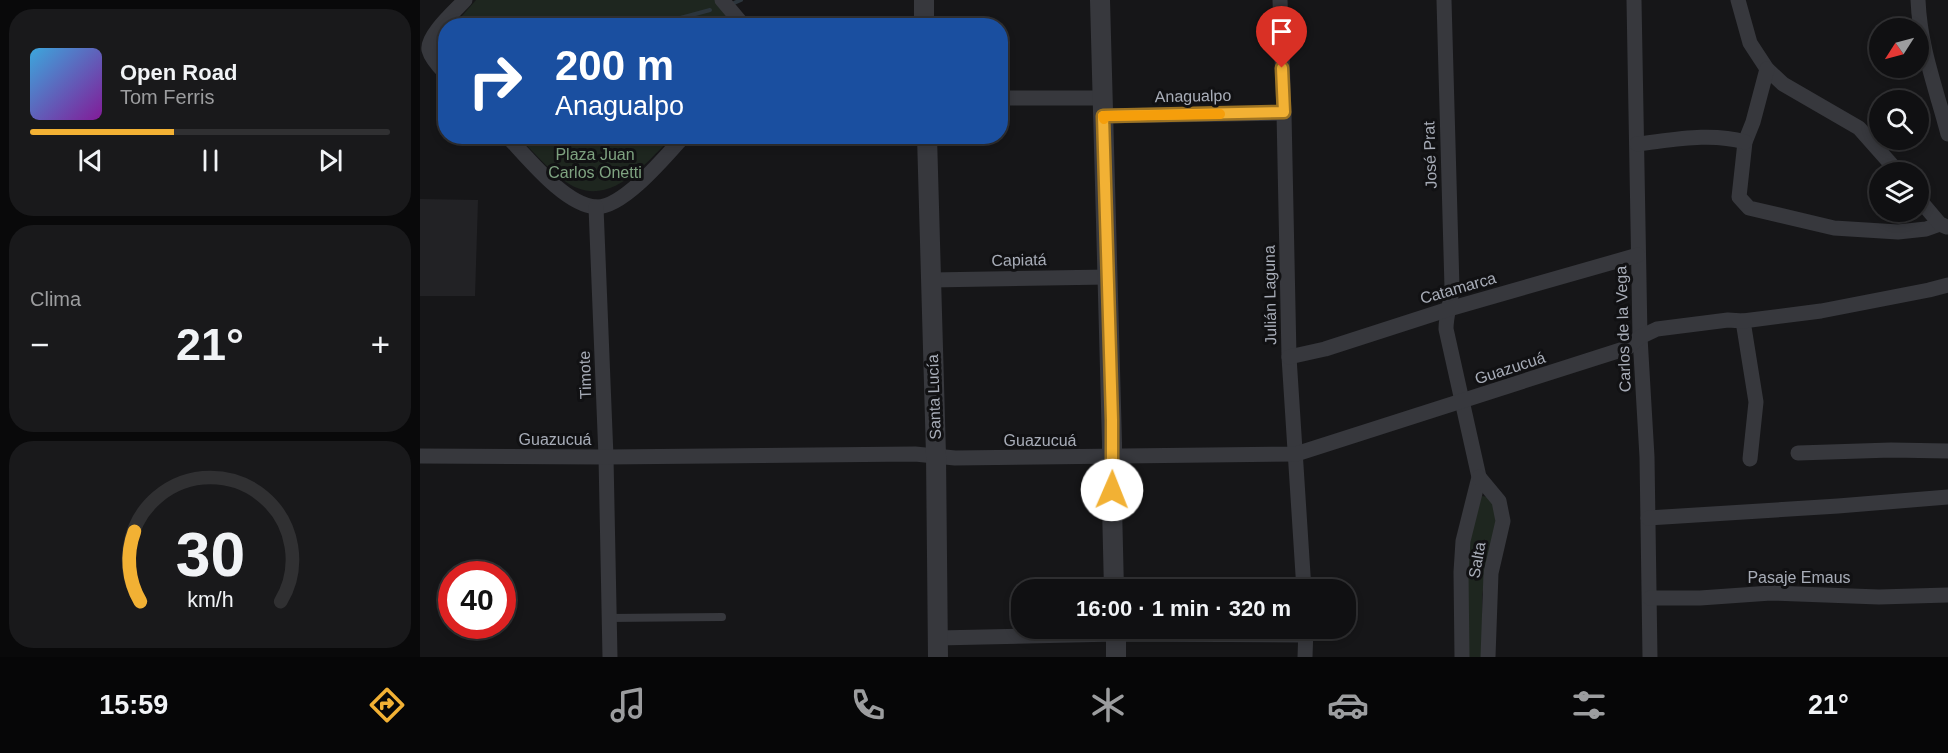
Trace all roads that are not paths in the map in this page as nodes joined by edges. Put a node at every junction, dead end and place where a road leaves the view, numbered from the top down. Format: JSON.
{"nodes":[{"id":1,"x":465,"y":0,"type":"edge"},
{"id":2,"x":722,"y":0,"type":"edge"},
{"id":3,"x":924,"y":0,"type":"edge"},
{"id":4,"x":1100,"y":0,"type":"edge"},
{"id":5,"x":1280,"y":0,"type":"edge"},
{"id":6,"x":1444,"y":0,"type":"edge"},
{"id":7,"x":1634,"y":0,"type":"edge"},
{"id":8,"x":1738,"y":0,"type":"edge"},
{"id":9,"x":1918,"y":0,"type":"edge"},
{"id":10,"x":448,"y":18,"type":"edge"},
{"id":11,"x":737,"y":18,"type":"edge"},
{"id":12,"x":924,"y":18,"type":"edge"},
{"id":13,"x":438,"y":29,"type":"edge"},
{"id":14,"x":424,"y":49,"type":"edge"},
{"id":15,"x":438,"y":65,"type":"edge"},
{"id":16,"x":1767,"y":69,"type":"junction"},
{"id":17,"x":1008,"y":99,"type":"edge"},
{"id":18,"x":1103,"y":107,"type":"junction"},
{"id":19,"x":1284,"y":112,"type":"junction"},
{"id":20,"x":1948,"y":134,"type":"edge"},
{"id":21,"x":1745,"y":142,"type":"junction"},
{"id":22,"x":515,"y":144,"type":"edge"},
{"id":23,"x":676,"y":144,"type":"edge"},
{"id":24,"x":927,"y":144,"type":"edge"},
{"id":25,"x":1637,"y":144,"type":"junction"},
{"id":26,"x":1889,"y":162,"type":"edge"},
{"id":27,"x":596,"y":207,"type":"junction"},
{"id":28,"x":1929,"y":210,"type":"edge"},
{"id":29,"x":1944,"y":226,"type":"edge"},
{"id":30,"x":1638,"y":255,"type":"junction"},
{"id":31,"x":1108,"y":277,"type":"junction"},
{"id":32,"x":931,"y":280,"type":"junction"},
{"id":33,"x":1948,"y":285,"type":"edge"},
{"id":34,"x":1449,"y":309,"type":"junction"},
{"id":35,"x":1743,"y":321,"type":"junction"},
{"id":36,"x":1640,"y":337,"type":"junction"},
{"id":37,"x":1289,"y":357,"type":"junction"},
{"id":38,"x":1463,"y":402,"type":"junction"},
{"id":39,"x":1948,"y":451,"type":"edge"},
{"id":40,"x":1798,"y":453,"type":"dead end"},
{"id":41,"x":1296,"y":454,"type":"junction"},
{"id":42,"x":936,"y":455,"type":"junction"},
{"id":43,"x":420,"y":456,"type":"edge"},
{"id":44,"x":1112,"y":456,"type":"junction"},
{"id":45,"x":606,"y":457,"type":"junction"},
{"id":46,"x":1749,"y":459,"type":"dead end"},
{"id":47,"x":1479,"y":477,"type":"junction"},
{"id":48,"x":1948,"y":497,"type":"edge"},
{"id":49,"x":1648,"y":518,"type":"junction"},
{"id":50,"x":1114,"y":579,"type":"edge"},
{"id":51,"x":1303,"y":579,"type":"edge"},
{"id":52,"x":1948,"y":595,"type":"edge"},
{"id":53,"x":1650,"y":598,"type":"junction"},
{"id":54,"x":722,"y":617,"type":"dead end"},
{"id":55,"x":609,"y":618,"type":"junction"},
{"id":56,"x":1027,"y":639,"type":"edge"},
{"id":57,"x":1116,"y":639,"type":"edge"},
{"id":58,"x":1306,"y":639,"type":"edge"},
{"id":59,"x":938,"y":647,"type":"edge"},
{"id":60,"x":610,"y":657,"type":"edge"},
{"id":61,"x":1116,"y":657,"type":"edge"},
{"id":62,"x":1305,"y":657,"type":"edge"},
{"id":63,"x":1462,"y":657,"type":"edge"},
{"id":64,"x":1488,"y":657,"type":"edge"},
{"id":65,"x":1650,"y":657,"type":"edge"}],
"edges":[{"from":1,"to":10,"type":"street"},
{"from":2,"to":11,"type":"street"},
{"from":3,"to":12,"type":"street"},
{"from":4,"to":18,"type":"street"},
{"from":5,"to":19,"type":"street","name":"Julián Laguna"},
{"from":6,"to":34,"type":"street","name":"José Prat"},
{"from":7,"to":25,"type":"street","name":"Carlos de la Vega"},
{"from":8,"to":16,"type":"street"},
{"from":9,"to":20,"type":"street"},
{"from":13,"to":14,"type":"street"},
{"from":14,"to":15,"type":"street"},
{"from":16,"to":21,"type":"street"},
{"from":16,"to":26,"type":"street"},
{"from":17,"to":18,"type":"street","name":"Anagualpo"},
{"from":18,"to":19,"type":"street","name":"Anagualpo"},
{"from":18,"to":31,"type":"street"},
{"from":19,"to":37,"type":"street","name":"Julián Laguna"},
{"from":21,"to":25,"type":"street"},
{"from":21,"to":29,"type":"street"},
{"from":22,"to":27,"type":"street"},
{"from":23,"to":27,"type":"street"},
{"from":24,"to":32,"type":"street","name":"Santa Lucía"},
{"from":25,"to":30,"type":"street","name":"Carlos de la Vega"},
{"from":27,"to":45,"type":"street","name":"Timote"},
{"from":28,"to":29,"type":"street"},
{"from":30,"to":34,"type":"street","name":"Catamarca"},
{"from":30,"to":36,"type":"street","name":"Carlos de la Vega"},
{"from":31,"to":32,"type":"street","name":"Capiatá"},
{"from":31,"to":44,"type":"street"},
{"from":32,"to":42,"type":"street","name":"Santa Lucía"},
{"from":33,"to":35,"type":"street","name":"Guazucuá"},
{"from":34,"to":37,"type":"street","name":"Catamarca"},
{"from":34,"to":38,"type":"street","name":"Salta"},
{"from":35,"to":36,"type":"street","name":"Guazucuá"},
{"from":35,"to":46,"type":"street"},
{"from":36,"to":38,"type":"street","name":"Guazucuá"},
{"from":36,"to":49,"type":"street","name":"Carlos de la Vega"},
{"from":37,"to":41,"type":"street","name":"Julián Laguna"},
{"from":38,"to":41,"type":"street","name":"Guazucuá"},
{"from":38,"to":47,"type":"street","name":"Salta"},
{"from":39,"to":40,"type":"street"},
{"from":41,"to":44,"type":"street","name":"Guazucuá"},
{"from":41,"to":51,"type":"street","name":"Julián Laguna"},
{"from":42,"to":44,"type":"street","name":"Guazucuá"},
{"from":42,"to":45,"type":"street","name":"Guazucuá"},
{"from":42,"to":59,"type":"street","name":"Santa Lucía"},
{"from":43,"to":45,"type":"street","name":"Guazucuá"},
{"from":44,"to":50,"type":"street"},
{"from":45,"to":55,"type":"street","name":"Timote"},
{"from":47,"to":63,"type":"street","name":"Salta"},
{"from":47,"to":64,"type":"street","name":"Salta"},
{"from":48,"to":49,"type":"street"},
{"from":49,"to":53,"type":"street","name":"Carlos de la Vega"},
{"from":52,"to":53,"type":"street","name":"Pasaje Emaus"},
{"from":53,"to":65,"type":"street","name":"Carlos de la Vega"},
{"from":54,"to":55,"type":"lane"},
{"from":55,"to":60,"type":"street","name":"Timote"},
{"from":56,"to":59,"type":"street"},
{"from":57,"to":61,"type":"street"},
{"from":58,"to":62,"type":"street"}]}
